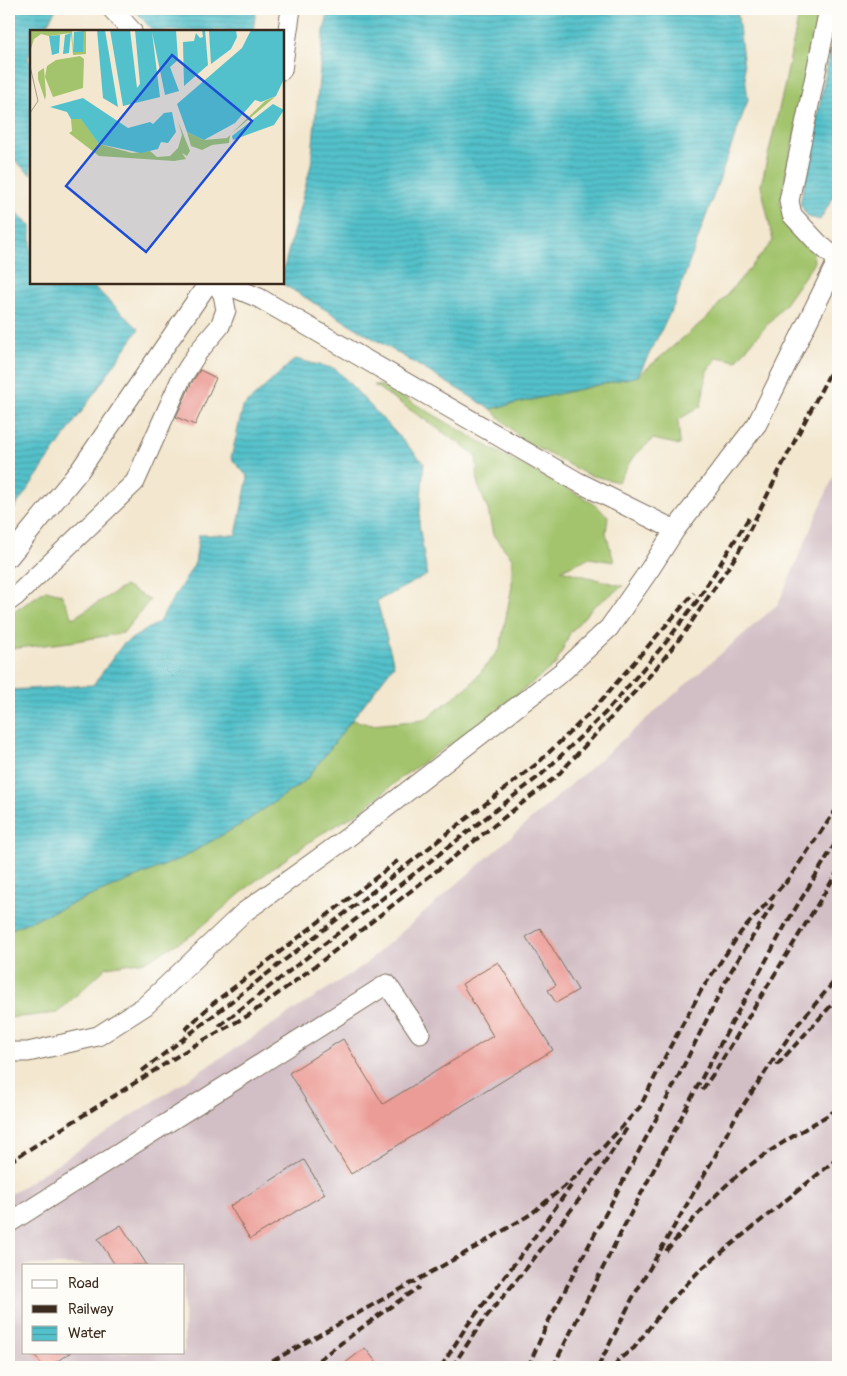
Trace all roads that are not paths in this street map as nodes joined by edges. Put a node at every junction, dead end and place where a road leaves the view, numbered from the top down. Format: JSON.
{"nodes":[{"id":1,"x":112,"y":9,"type":"edge"},
{"id":2,"x":291,"y":9,"type":"edge"},
{"id":3,"x":829,"y":9,"type":"edge"},
{"id":4,"x":131,"y":30,"type":"edge"},
{"id":5,"x":284,"y":56,"type":"edge"},
{"id":6,"x":838,"y":260,"type":"edge"},
{"id":7,"x":208,"y":284,"type":"edge"},
{"id":8,"x":216,"y":284,"type":"edge"},
{"id":9,"x":226,"y":284,"type":"edge"},
{"id":10,"x":675,"y":530,"type":"junction"},
{"id":11,"x":9,"y":557,"type":"edge"},
{"id":12,"x":9,"y":601,"type":"edge"},
{"id":13,"x":420,"y":1034,"type":"dead end"},
{"id":14,"x":9,"y":1052,"type":"edge"},
{"id":15,"x":9,"y":1223,"type":"edge"}],
"edges":[{"from":1,"to":4,"type":"lane"},
{"from":2,"to":5,"type":"lane"},
{"from":3,"to":6,"type":"lane"},
{"from":6,"to":10,"type":"lane"},
{"from":7,"to":11,"type":"lane"},
{"from":8,"to":12,"type":"lane"},
{"from":9,"to":10,"type":"lane"},
{"from":10,"to":14,"type":"lane"},
{"from":13,"to":15,"type":"lane"}]}
